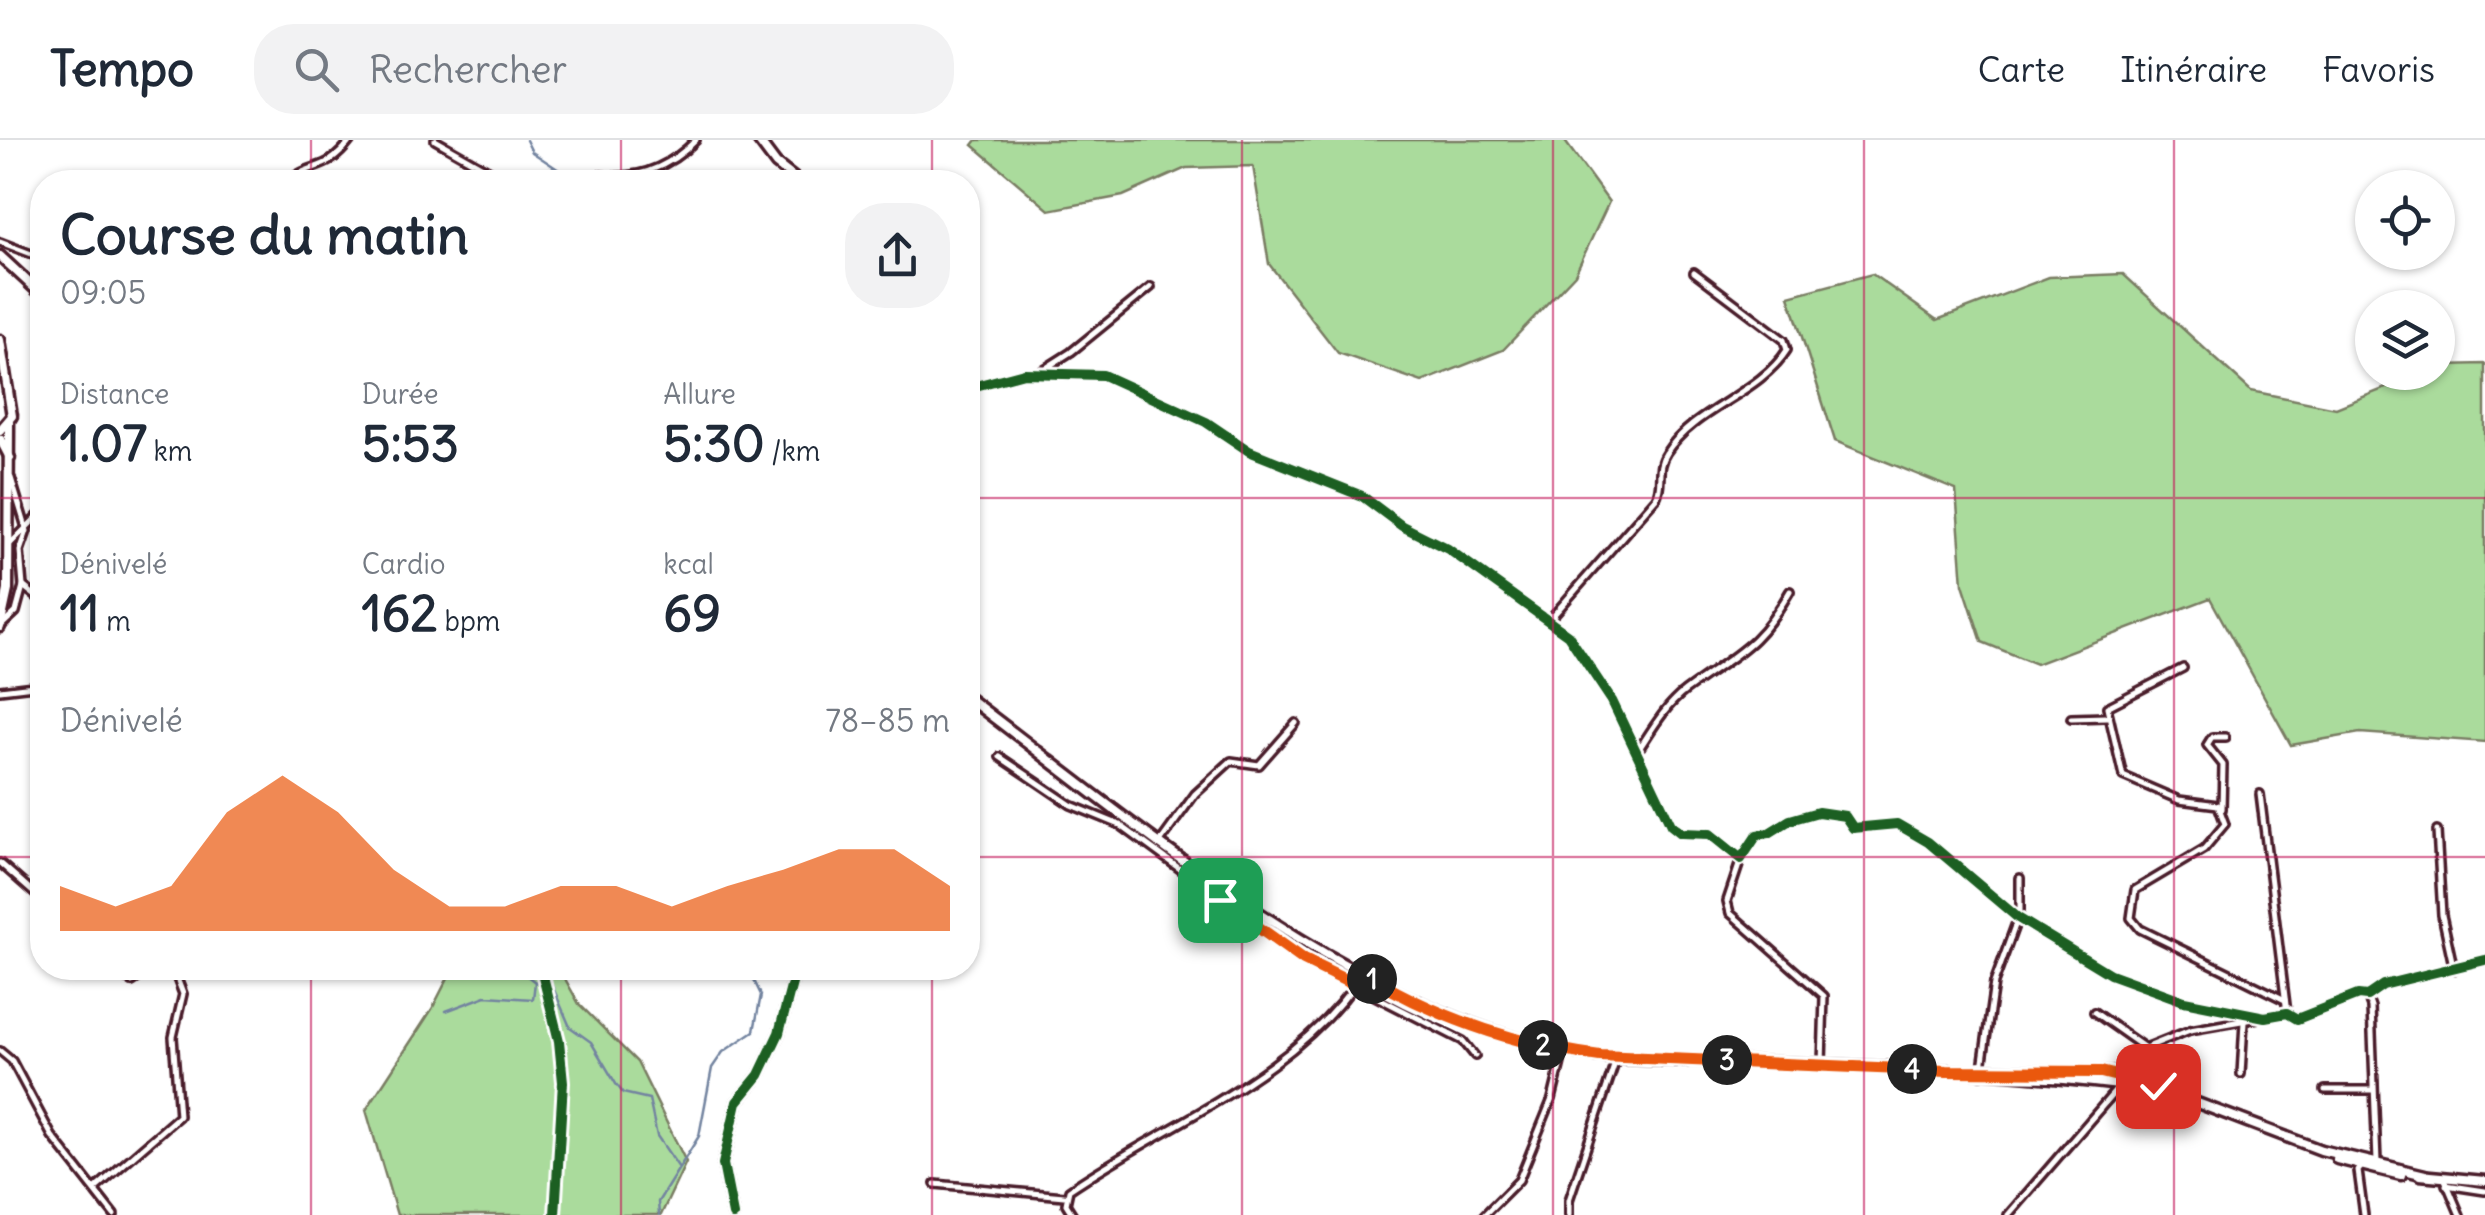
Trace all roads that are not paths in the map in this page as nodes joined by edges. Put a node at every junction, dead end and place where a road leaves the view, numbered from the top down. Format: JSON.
{"nodes":[{"id":1,"x":350,"y":140,"type":"edge"},
{"id":2,"x":435,"y":140,"type":"edge"},
{"id":3,"x":696,"y":140,"type":"edge"},
{"id":4,"x":758,"y":140,"type":"edge"},
{"id":5,"x":312,"y":170,"type":"edge"},
{"id":6,"x":488,"y":170,"type":"edge"},
{"id":7,"x":651,"y":170,"type":"edge"},
{"id":8,"x":784,"y":170,"type":"edge"},
{"id":9,"x":0,"y":242,"type":"edge"},
{"id":10,"x":30,"y":253,"type":"edge"},
{"id":11,"x":0,"y":256,"type":"edge"},
{"id":12,"x":1694,"y":272,"type":"dead end"},
{"id":13,"x":30,"y":285,"type":"edge"},
{"id":14,"x":1151,"y":287,"type":"dead end"},
{"id":15,"x":1,"y":344,"type":"edge"},
{"id":16,"x":1038,"y":373,"type":"junction"},
{"id":17,"x":0,"y":375,"type":"edge"},
{"id":18,"x":980,"y":385,"type":"edge"},
{"id":19,"x":0,"y":397,"type":"edge"},
{"id":20,"x":9,"y":404,"type":"junction"},
{"id":21,"x":10,"y":422,"type":"junction"},
{"id":22,"x":0,"y":430,"type":"edge"},
{"id":23,"x":0,"y":439,"type":"edge"},
{"id":24,"x":12,"y":467,"type":"junction"},
{"id":25,"x":11,"y":478,"type":"junction"},
{"id":26,"x":30,"y":527,"type":"edge"},
{"id":27,"x":27,"y":531,"type":"junction"},
{"id":28,"x":9,"y":545,"type":"junction"},
{"id":29,"x":23,"y":586,"type":"junction"},
{"id":30,"x":1790,"y":590,"type":"dead end"},
{"id":31,"x":30,"y":592,"type":"edge"},
{"id":32,"x":1550,"y":619,"type":"junction"},
{"id":33,"x":1,"y":626,"type":"edge"},
{"id":34,"x":2183,"y":668,"type":"dead end"},
{"id":35,"x":30,"y":686,"type":"edge"},
{"id":36,"x":0,"y":690,"type":"edge"},
{"id":37,"x":980,"y":707,"type":"edge"},
{"id":38,"x":2106,"y":717,"type":"junction"},
{"id":39,"x":2071,"y":718,"type":"dead end"},
{"id":40,"x":1296,"y":723,"type":"dead end"},
{"id":41,"x":2225,"y":737,"type":"dead end"},
{"id":42,"x":1637,"y":752,"type":"junction"},
{"id":43,"x":1000,"y":757,"type":"dead end"},
{"id":44,"x":2260,"y":794,"type":"dead end"},
{"id":45,"x":2222,"y":809,"type":"junction"},
{"id":46,"x":2437,"y":831,"type":"dead end"},
{"id":47,"x":1162,"y":841,"type":"junction"},
{"id":48,"x":1928,"y":842,"type":"dead end"},
{"id":49,"x":1154,"y":850,"type":"junction"},
{"id":50,"x":0,"y":863,"type":"edge"},
{"id":51,"x":2020,"y":878,"type":"dead end"},
{"id":52,"x":30,"y":889,"type":"edge"},
{"id":53,"x":2018,"y":918,"type":"junction"},
{"id":54,"x":2485,"y":960,"type":"edge"},
{"id":55,"x":2454,"y":970,"type":"junction"},
{"id":56,"x":1363,"y":973,"type":"junction"},
{"id":57,"x":177,"y":980,"type":"edge"},
{"id":58,"x":544,"y":980,"type":"edge"},
{"id":59,"x":793,"y":980,"type":"edge"},
{"id":60,"x":1355,"y":985,"type":"junction"},
{"id":61,"x":2366,"y":996,"type":"junction"},
{"id":62,"x":2285,"y":1000,"type":"junction"},
{"id":63,"x":2094,"y":1012,"type":"dead end"},
{"id":64,"x":2287,"y":1013,"type":"junction"},
{"id":65,"x":2244,"y":1020,"type":"junction"},
{"id":66,"x":1564,"y":1050,"type":"junction"},
{"id":67,"x":0,"y":1051,"type":"edge"},
{"id":68,"x":1475,"y":1056,"type":"dead end"},
{"id":69,"x":1617,"y":1057,"type":"junction"},
{"id":70,"x":1822,"y":1064,"type":"junction"},
{"id":71,"x":1981,"y":1073,"type":"junction"},
{"id":72,"x":2242,"y":1074,"type":"dead end"},
{"id":73,"x":2146,"y":1082,"type":"junction"},
{"id":74,"x":2124,"y":1083,"type":"junction"},
{"id":75,"x":2325,"y":1090,"type":"dead end"},
{"id":76,"x":2373,"y":1090,"type":"junction"},
{"id":77,"x":2165,"y":1091,"type":"junction"},
{"id":78,"x":2321,"y":1150,"type":"junction"},
{"id":79,"x":2369,"y":1167,"type":"junction"},
{"id":80,"x":2445,"y":1181,"type":"junction"},
{"id":81,"x":2485,"y":1181,"type":"edge"},
{"id":82,"x":935,"y":1184,"type":"dead end"},
{"id":83,"x":95,"y":1189,"type":"junction"},
{"id":84,"x":2485,"y":1191,"type":"edge"},
{"id":85,"x":1064,"y":1196,"type":"junction"},
{"id":86,"x":114,"y":1215,"type":"edge"},
{"id":87,"x":555,"y":1215,"type":"edge"},
{"id":88,"x":732,"y":1215,"type":"edge"},
{"id":89,"x":1073,"y":1215,"type":"edge"},
{"id":90,"x":1484,"y":1215,"type":"edge"},
{"id":91,"x":1569,"y":1215,"type":"edge"},
{"id":92,"x":2008,"y":1215,"type":"edge"},
{"id":93,"x":2364,"y":1215,"type":"edge"},
{"id":94,"x":2460,"y":1215,"type":"edge"}],
"edges":[{"from":1,"to":5,"type":"street"},
{"from":2,"to":6,"type":"street"},
{"from":3,"to":7,"type":"street"},
{"from":4,"to":8,"type":"main road"},
{"from":9,"to":10,"type":"street"},
{"from":11,"to":13,"type":"main road"},
{"from":12,"to":32,"type":"street"},
{"from":14,"to":16,"type":"street"},
{"from":15,"to":17,"type":"main road"},
{"from":15,"to":20,"type":"main road"},
{"from":16,"to":18,"type":"street"},
{"from":16,"to":32,"type":"street"},
{"from":19,"to":20,"type":"main road"},
{"from":20,"to":21,"type":"main road"},
{"from":21,"to":22,"type":"main road"},
{"from":21,"to":24,"type":"main road"},
{"from":23,"to":24,"type":"main road"},
{"from":24,"to":25,"type":"main road"},
{"from":25,"to":27,"type":"street"},
{"from":25,"to":28,"type":"main road"},
{"from":26,"to":27,"type":"street"},
{"from":27,"to":28,"type":"street"},
{"from":27,"to":29,"type":"street"},
{"from":28,"to":33,"type":"main road"},
{"from":29,"to":31,"type":"street"},
{"from":29,"to":33,"type":"street"},
{"from":30,"to":42,"type":"street"},
{"from":32,"to":42,"type":"street"},
{"from":34,"to":38,"type":"street"},
{"from":35,"to":36,"type":"street"},
{"from":37,"to":47,"type":"main road"},
{"from":38,"to":39,"type":"street"},
{"from":38,"to":45,"type":"street"},
{"from":40,"to":47,"type":"street"},
{"from":41,"to":45,"type":"street"},
{"from":42,"to":70,"type":"street"},
{"from":43,"to":49,"type":"street"},
{"from":44,"to":62,"type":"street"},
{"from":45,"to":62,"type":"street"},
{"from":46,"to":55,"type":"street"},
{"from":47,"to":49,"type":"street"},
{"from":47,"to":56,"type":"main road"},
{"from":48,"to":53,"type":"street"},
{"from":49,"to":60,"type":"street"},
{"from":50,"to":52,"type":"street"},
{"from":51,"to":53,"type":"street"},
{"from":53,"to":71,"type":"street"},
{"from":54,"to":55,"type":"street"},
{"from":55,"to":61,"type":"street"},
{"from":56,"to":60,"type":"street"},
{"from":56,"to":66,"type":"main road"},
{"from":57,"to":83,"type":"street"},
{"from":58,"to":87,"type":"street"},
{"from":59,"to":88,"type":"main road"},
{"from":60,"to":68,"type":"street"},
{"from":60,"to":85,"type":"street"},
{"from":61,"to":64,"type":"street"},
{"from":61,"to":76,"type":"street"},
{"from":62,"to":64,"type":"street"},
{"from":63,"to":65,"type":"street"},
{"from":64,"to":65,"type":"street"},
{"from":65,"to":72,"type":"street"},
{"from":66,"to":69,"type":"main road"},
{"from":66,"to":90,"type":"street"},
{"from":67,"to":83,"type":"street"},
{"from":69,"to":70,"type":"main road"},
{"from":69,"to":91,"type":"street"},
{"from":70,"to":71,"type":"main road"},
{"from":71,"to":73,"type":"main road"},
{"from":71,"to":74,"type":"main road"},
{"from":73,"to":74,"type":"street"},
{"from":73,"to":77,"type":"main road"},
{"from":74,"to":77,"type":"main road"},
{"from":74,"to":92,"type":"street"},
{"from":75,"to":76,"type":"street"},
{"from":76,"to":79,"type":"street"},
{"from":77,"to":78,"type":"main road"},
{"from":78,"to":79,"type":"main road"},
{"from":78,"to":79,"type":"main road"},
{"from":79,"to":80,"type":"main road"},
{"from":79,"to":93,"type":"street"},
{"from":80,"to":81,"type":"main road"},
{"from":80,"to":84,"type":"street"},
{"from":80,"to":94,"type":"street"},
{"from":82,"to":85,"type":"street"},
{"from":83,"to":86,"type":"street"},
{"from":85,"to":89,"type":"street"}]}
